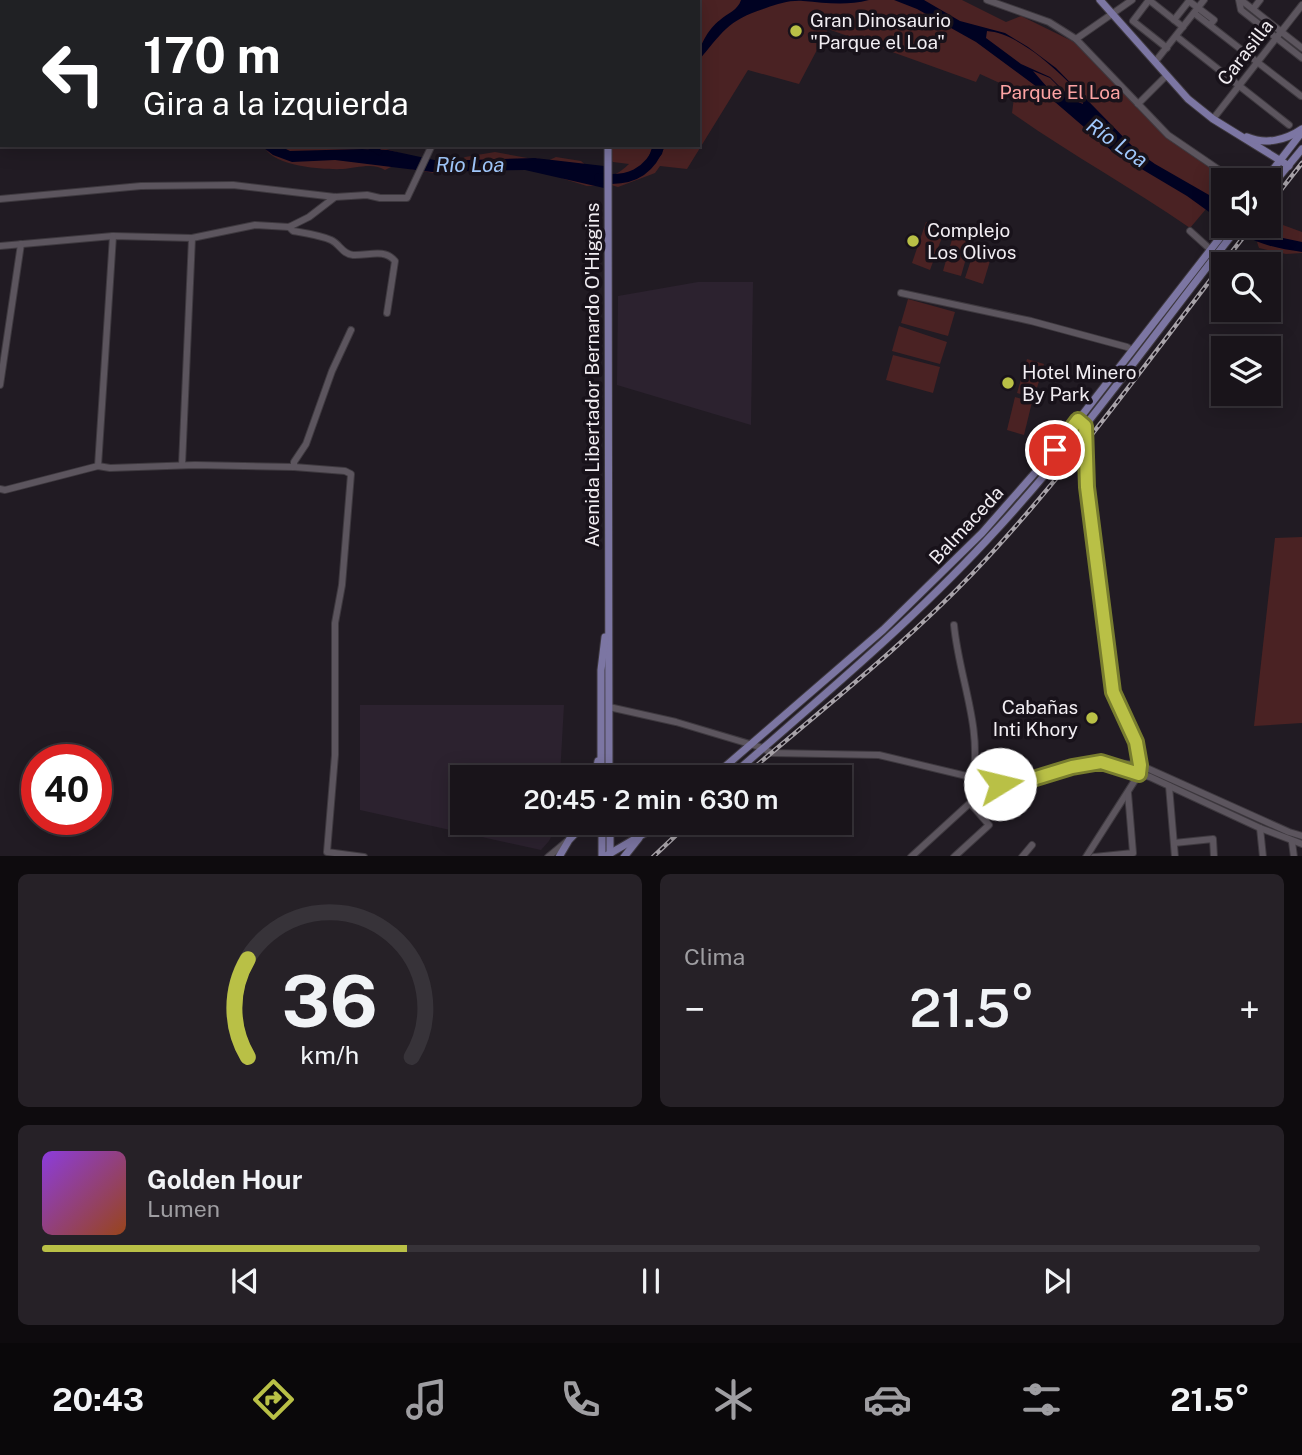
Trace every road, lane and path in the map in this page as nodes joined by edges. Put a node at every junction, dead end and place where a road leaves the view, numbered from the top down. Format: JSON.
{"nodes":[{"id":1,"x":988,"y":0,"type":"edge"},
{"id":2,"x":1100,"y":0,"type":"edge"},
{"id":3,"x":1132,"y":0,"type":"edge"},
{"id":4,"x":1149,"y":0,"type":"edge"},
{"id":5,"x":1204,"y":0,"type":"edge"},
{"id":6,"x":1240,"y":0,"type":"edge"},
{"id":7,"x":1261,"y":0,"type":"edge"},
{"id":8,"x":1189,"y":1,"type":"edge"},
{"id":9,"x":1302,"y":6,"type":"edge"},
{"id":10,"x":1253,"y":9,"type":"junction"},
{"id":11,"x":1196,"y":10,"type":"junction"},
{"id":12,"x":1112,"y":14,"type":"junction"},
{"id":13,"x":1174,"y":20,"type":"junction"},
{"id":14,"x":1183,"y":27,"type":"junction"},
{"id":15,"x":1282,"y":31,"type":"junction"},
{"id":16,"x":1176,"y":36,"type":"junction"},
{"id":17,"x":1276,"y":38,"type":"junction"},
{"id":18,"x":1076,"y":39,"type":"junction"},
{"id":19,"x":1167,"y":48,"type":"junction"},
{"id":20,"x":1302,"y":48,"type":"edge"},
{"id":21,"x":1302,"y":58,"type":"edge"},
{"id":22,"x":1155,"y":62,"type":"junction"},
{"id":23,"x":1258,"y":62,"type":"junction"},
{"id":24,"x":1166,"y":76,"type":"junction"},
{"id":25,"x":1239,"y":86,"type":"junction"},
{"id":26,"x":1301,"y":96,"type":"edge"},
{"id":27,"x":1138,"y":104,"type":"junction"},
{"id":28,"x":1213,"y":119,"type":"junction"},
{"id":29,"x":1289,"y":125,"type":"dead end"},
{"id":30,"x":1231,"y":130,"type":"junction"},
{"id":31,"x":1302,"y":131,"type":"edge"},
{"id":32,"x":608,"y":147,"type":"edge"},
{"id":33,"x":430,"y":148,"type":"edge"},
{"id":34,"x":1302,"y":149,"type":"edge"},
{"id":35,"x":1280,"y":161,"type":"junction"},
{"id":36,"x":1289,"y":166,"type":"junction"},
{"id":37,"x":1216,"y":168,"type":"edge"},
{"id":38,"x":1274,"y":168,"type":"edge"},
{"id":39,"x":1281,"y":175,"type":"edge"},
{"id":40,"x":335,"y":197,"type":"junction"},
{"id":41,"x":0,"y":199,"type":"edge"},
{"id":42,"x":289,"y":227,"type":"junction"},
{"id":43,"x":1191,"y":231,"type":"dead end"},
{"id":44,"x":113,"y":236,"type":"junction"},
{"id":45,"x":192,"y":238,"type":"junction"},
{"id":46,"x":1224,"y":238,"type":"edge"},
{"id":47,"x":1225,"y":238,"type":"edge"},
{"id":48,"x":21,"y":244,"type":"junction"},
{"id":49,"x":0,"y":246,"type":"edge"},
{"id":50,"x":1211,"y":250,"type":"junction"},
{"id":51,"x":901,"y":293,"type":"dead end"},
{"id":52,"x":387,"y":313,"type":"dead end"},
{"id":53,"x":351,"y":330,"type":"dead end"},
{"id":54,"x":1132,"y":350,"type":"junction"},
{"id":55,"x":0,"y":386,"type":"edge"},
{"id":56,"x":1078,"y":420,"type":"junction"},
{"id":57,"x":1085,"y":426,"type":"junction"},
{"id":58,"x":1068,"y":448,"type":"junction"},
{"id":59,"x":1085,"y":451,"type":"junction"},
{"id":60,"x":182,"y":465,"type":"junction"},
{"id":61,"x":98,"y":466,"type":"junction"},
{"id":62,"x":294,"y":467,"type":"junction"},
{"id":63,"x":0,"y":489,"type":"edge"},
{"id":64,"x":609,"y":605,"type":"junction"},
{"id":65,"x":954,"y":625,"type":"dead end"},
{"id":66,"x":609,"y":707,"type":"junction"},
{"id":67,"x":601,"y":740,"type":"junction"},
{"id":68,"x":752,"y":744,"type":"junction"},
{"id":69,"x":764,"y":748,"type":"junction"},
{"id":70,"x":1101,"y":762,"type":"junction"},
{"id":71,"x":597,"y":765,"type":"edge"},
{"id":72,"x":601,"y":765,"type":"edge"},
{"id":73,"x":609,"y":765,"type":"edge"},
{"id":74,"x":727,"y":765,"type":"edge"},
{"id":75,"x":744,"y":765,"type":"edge"},
{"id":76,"x":1140,"y":765,"type":"junction"},
{"id":77,"x":1139,"y":774,"type":"junction"},
{"id":78,"x":973,"y":779,"type":"junction"},
{"id":79,"x":1169,"y":786,"type":"junction"},
{"id":80,"x":1128,"y":791,"type":"junction"},
{"id":81,"x":1260,"y":828,"type":"junction"},
{"id":82,"x":572,"y":835,"type":"edge"},
{"id":83,"x":574,"y":835,"type":"edge"},
{"id":84,"x":604,"y":835,"type":"edge"},
{"id":85,"x":608,"y":835,"type":"edge"},
{"id":86,"x":641,"y":835,"type":"joint"},
{"id":87,"x":1302,"y":836,"type":"edge"},
{"id":88,"x":569,"y":840,"type":"junction"},
{"id":89,"x":1292,"y":842,"type":"junction"},
{"id":90,"x":1174,"y":843,"type":"junction"},
{"id":91,"x":1302,"y":844,"type":"edge"},
{"id":92,"x":1032,"y":845,"type":"dead end"},
{"id":93,"x":364,"y":856,"type":"edge"},
{"id":94,"x":548,"y":856,"type":"edge"},
{"id":95,"x":559,"y":856,"type":"edge"},
{"id":96,"x":567,"y":856,"type":"edge"},
{"id":97,"x":606,"y":856,"type":"edge"},
{"id":98,"x":624,"y":856,"type":"edge"},
{"id":99,"x":911,"y":856,"type":"edge"},
{"id":100,"x":954,"y":856,"type":"edge"},
{"id":101,"x":1022,"y":856,"type":"edge"},
{"id":102,"x":1086,"y":856,"type":"edge"},
{"id":103,"x":1094,"y":856,"type":"edge"},
{"id":104,"x":1175,"y":856,"type":"edge"},
{"id":105,"x":1214,"y":856,"type":"edge"},
{"id":106,"x":1262,"y":856,"type":"edge"},
{"id":107,"x":1294,"y":856,"type":"edge"}],
"edges":[{"from":1,"to":18,"type":"street"},
{"from":2,"to":12,"type":"main road"},
{"from":3,"to":12,"type":"street"},
{"from":4,"to":13,"type":"street"},
{"from":4,"to":19,"type":"street"},
{"from":5,"to":11,"type":"street"},
{"from":6,"to":10,"type":"street"},
{"from":6,"to":17,"type":"street"},
{"from":7,"to":10,"type":"street"},
{"from":8,"to":11,"type":"street"},
{"from":8,"to":13,"type":"street"},
{"from":9,"to":15,"type":"street","name":"Carasilla"},
{"from":10,"to":15,"type":"street"},
{"from":11,"to":14,"type":"street"},
{"from":11,"to":23,"type":"street"},
{"from":12,"to":18,"type":"street"},
{"from":12,"to":22,"type":"main road"},
{"from":13,"to":14,"type":"street"},
{"from":14,"to":16,"type":"street"},
{"from":15,"to":17,"type":"street","name":"Carasilla"},
{"from":15,"to":20,"type":"street"},
{"from":16,"to":19,"type":"street"},
{"from":16,"to":25,"type":"street"},
{"from":17,"to":21,"type":"street"},
{"from":17,"to":23,"type":"street","name":"Carasilla"},
{"from":18,"to":27,"type":"street"},
{"from":19,"to":22,"type":"street"},
{"from":22,"to":24,"type":"main road"},
{"from":23,"to":25,"type":"street","name":"Carasilla"},
{"from":23,"to":26,"type":"street"},
{"from":24,"to":27,"type":"street"},
{"from":24,"to":28,"type":"main road"},
{"from":25,"to":28,"type":"street","name":"Carasilla"},
{"from":25,"to":29,"type":"street"},
{"from":27,"to":37,"type":"street"},
{"from":28,"to":30,"type":"main road"},
{"from":30,"to":31,"type":"main road"},
{"from":30,"to":35,"type":"main road"},
{"from":31,"to":35,"type":"main road"},
{"from":32,"to":64,"type":"main road","name":"Avenida Libertador Bernardo O'Higgins"},
{"from":33,"to":40,"type":"street"},
{"from":34,"to":36,"type":"main road"},
{"from":35,"to":36,"type":"main road"},
{"from":35,"to":38,"type":"main road"},
{"from":36,"to":39,"type":"main road"},
{"from":40,"to":41,"type":"street"},
{"from":40,"to":42,"type":"street"},
{"from":42,"to":45,"type":"street"},
{"from":42,"to":52,"type":"street"},
{"from":43,"to":50,"type":"street"},
{"from":44,"to":45,"type":"street"},
{"from":44,"to":48,"type":"street"},
{"from":44,"to":61,"type":"street"},
{"from":45,"to":60,"type":"street"},
{"from":46,"to":50,"type":"main road","name":"Balmaceda"},
{"from":47,"to":57,"type":"main road","name":"Balmaceda"},
{"from":48,"to":49,"type":"street"},
{"from":48,"to":55,"type":"street"},
{"from":50,"to":54,"type":"main road","name":"Balmaceda"},
{"from":51,"to":54,"type":"street"},
{"from":53,"to":62,"type":"street"},
{"from":54,"to":56,"type":"main road","name":"Balmaceda"},
{"from":56,"to":57,"type":"street"},
{"from":56,"to":68,"type":"main road","name":"Balmaceda"},
{"from":57,"to":58,"type":"main road","name":"Balmaceda"},
{"from":57,"to":59,"type":"street"},
{"from":58,"to":59,"type":"street"},
{"from":58,"to":69,"type":"main road","name":"Balmaceda"},
{"from":59,"to":76,"type":"street"},
{"from":60,"to":61,"type":"street"},
{"from":60,"to":62,"type":"street"},
{"from":61,"to":63,"type":"street"},
{"from":62,"to":93,"type":"street"},
{"from":64,"to":66,"type":"main road","name":"Avenida Libertador Bernardo O'Higgins"},
{"from":64,"to":67,"type":"main road","name":"Avenida Libertador Bernardo O'Higgins"},
{"from":65,"to":78,"type":"street"},
{"from":66,"to":68,"type":"street"},
{"from":66,"to":73,"type":"main road","name":"Avenida Libertador Bernardo O'Higgins"},
{"from":67,"to":71,"type":"main road"},
{"from":67,"to":72,"type":"main road","name":"Avenida Libertador Bernardo O'Higgins"},
{"from":68,"to":69,"type":"street"},
{"from":68,"to":74,"type":"main road","name":"Balmaceda"},
{"from":69,"to":75,"type":"main road","name":"Balmaceda"},
{"from":69,"to":78,"type":"street"},
{"from":70,"to":76,"type":"street"},
{"from":70,"to":77,"type":"street"},
{"from":70,"to":78,"type":"street"},
{"from":76,"to":77,"type":"street"},
{"from":76,"to":87,"type":"street"},
{"from":77,"to":79,"type":"street"},
{"from":77,"to":80,"type":"street"},
{"from":79,"to":81,"type":"street"},
{"from":79,"to":90,"type":"street"},
{"from":80,"to":102,"type":"street"},
{"from":80,"to":103,"type":"street"},
{"from":81,"to":89,"type":"street"},
{"from":81,"to":106,"type":"street"},
{"from":82,"to":88,"type":"main road"},
{"from":83,"to":88,"type":"main road"},
{"from":84,"to":97,"type":"main road"},
{"from":85,"to":97,"type":"main road"},
{"from":86,"to":97,"type":"main road"},
{"from":86,"to":98,"type":"main road"},
{"from":88,"to":94,"type":"street"},
{"from":88,"to":95,"type":"main road"},
{"from":88,"to":96,"type":"main road"},
{"from":89,"to":91,"type":"street"},
{"from":89,"to":107,"type":"street"},
{"from":90,"to":104,"type":"street"},
{"from":90,"to":105,"type":"street"},
{"from":92,"to":101,"type":"street"},
{"from":99,"to":100,"type":"street"}]}
